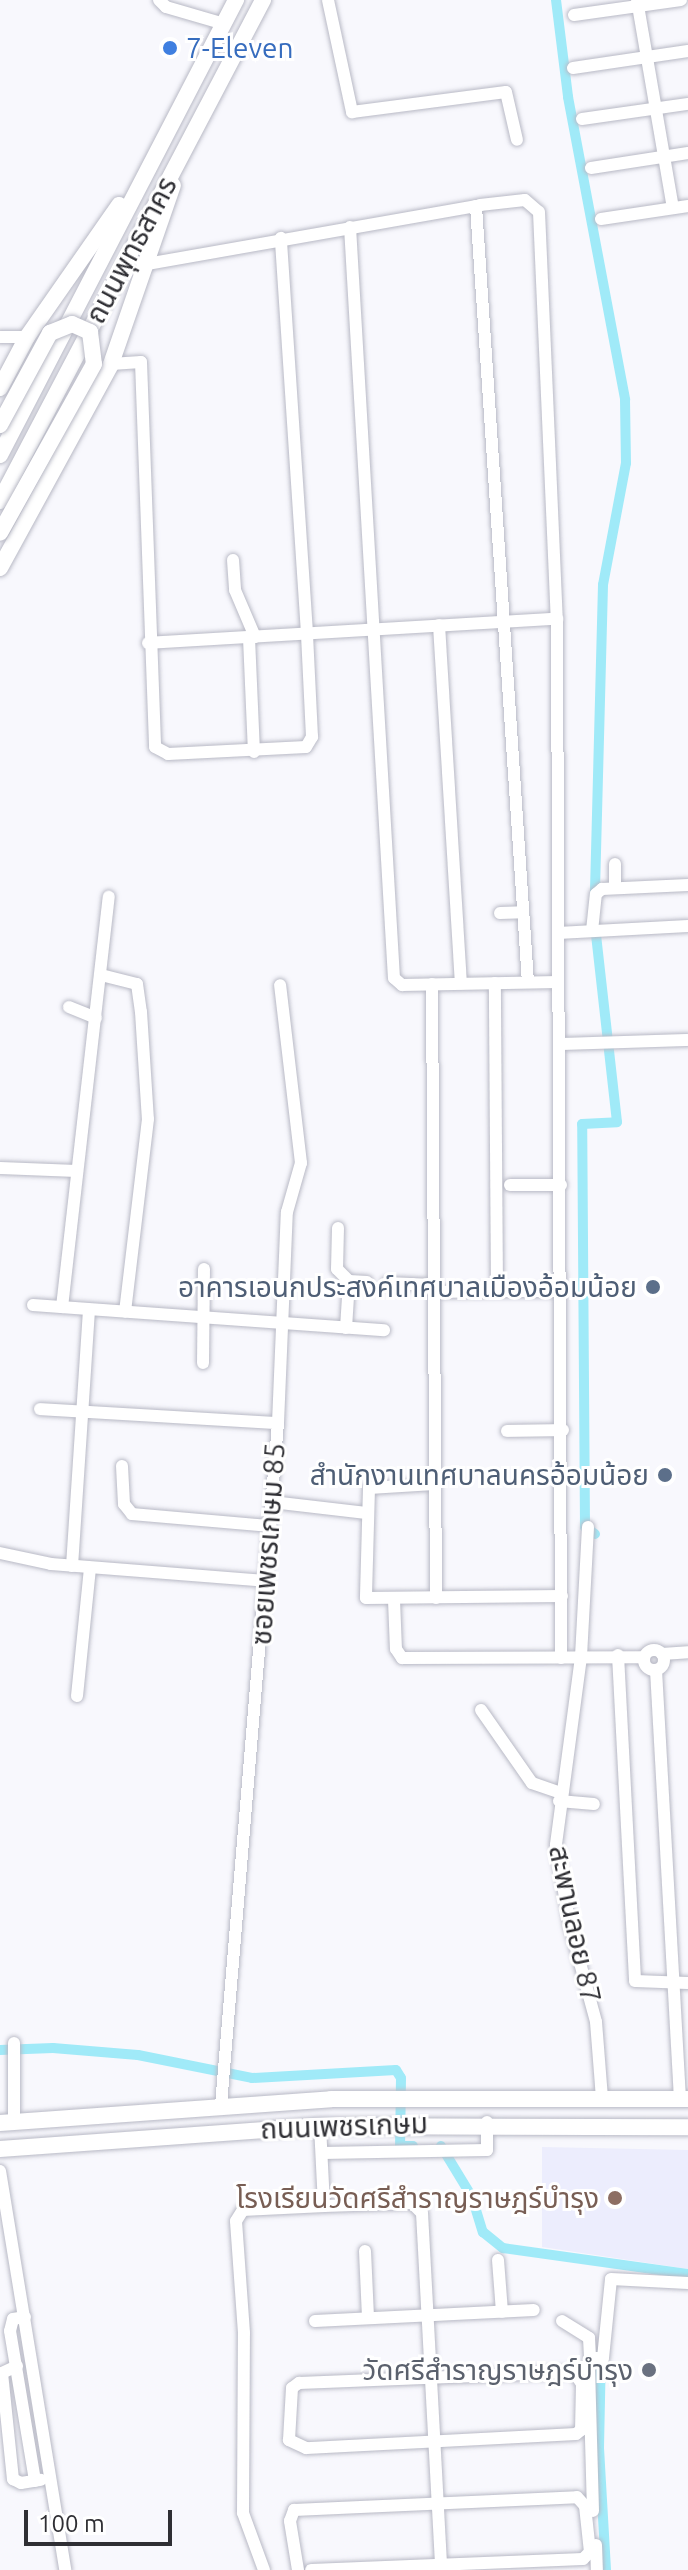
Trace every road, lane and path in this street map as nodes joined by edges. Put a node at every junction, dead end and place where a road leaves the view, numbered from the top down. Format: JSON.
{"nodes":[{"id":1,"x":159,"y":0,"type":"edge"},
{"id":2,"x":236,"y":0,"type":"edge"},
{"id":3,"x":263,"y":0,"type":"edge"},
{"id":4,"x":328,"y":0,"type":"edge"},
{"id":5,"x":681,"y":0,"type":"edge"},
{"id":6,"x":638,"y":3,"type":"edge"},
{"id":7,"x":574,"y":15,"type":"dead end"},
{"id":8,"x":224,"y":24,"type":"junction"},
{"id":9,"x":688,"y":51,"type":"edge"},
{"id":10,"x":648,"y":57,"type":"junction"},
{"id":11,"x":573,"y":68,"type":"dead end"},
{"id":12,"x":688,"y":104,"type":"edge"},
{"id":13,"x":656,"y":109,"type":"junction"},
{"id":14,"x":582,"y":119,"type":"dead end"},
{"id":15,"x":169,"y":129,"type":"junction"},
{"id":16,"x":189,"y":138,"type":"junction"},
{"id":17,"x":517,"y":140,"type":"dead end"},
{"id":18,"x":688,"y":153,"type":"edge"},
{"id":19,"x":664,"y":156,"type":"junction"},
{"id":20,"x":591,"y":168,"type":"dead end"},
{"id":21,"x":476,"y":206,"type":"junction"},
{"id":22,"x":688,"y":206,"type":"edge"},
{"id":23,"x":673,"y":208,"type":"junction"},
{"id":24,"x":601,"y":219,"type":"dead end"},
{"id":25,"x":350,"y":227,"type":"junction"},
{"id":26,"x":281,"y":238,"type":"junction"},
{"id":27,"x":147,"y":264,"type":"junction"},
{"id":28,"x":0,"y":337,"type":"edge"},
{"id":29,"x":27,"y":337,"type":"junction"},
{"id":30,"x":111,"y":364,"type":"junction"},
{"id":31,"x":0,"y":388,"type":"edge"},
{"id":32,"x":0,"y":425,"type":"edge"},
{"id":33,"x":0,"y":455,"type":"edge"},
{"id":34,"x":0,"y":501,"type":"edge"},
{"id":35,"x":0,"y":533,"type":"edge"},
{"id":36,"x":233,"y":560,"type":"dead end"},
{"id":37,"x":0,"y":568,"type":"edge"},
{"id":38,"x":557,"y":619,"type":"junction"},
{"id":39,"x":505,"y":621,"type":"junction"},
{"id":40,"x":439,"y":625,"type":"junction"},
{"id":41,"x":371,"y":627,"type":"junction"},
{"id":42,"x":307,"y":633,"type":"junction"},
{"id":43,"x":252,"y":637,"type":"junction"},
{"id":44,"x":148,"y":643,"type":"junction"},
{"id":45,"x":254,"y":752,"type":"junction"},
{"id":46,"x":615,"y":864,"type":"dead end"},
{"id":47,"x":688,"y":885,"type":"edge"},
{"id":48,"x":615,"y":888,"type":"junction"},
{"id":49,"x":109,"y":897,"type":"dead end"},
{"id":50,"x":523,"y":912,"type":"junction"},
{"id":51,"x":500,"y":913,"type":"dead end"},
{"id":52,"x":688,"y":926,"type":"edge"},
{"id":53,"x":592,"y":931,"type":"junction"},
{"id":54,"x":558,"y":933,"type":"junction"},
{"id":55,"x":101,"y":975,"type":"junction"},
{"id":56,"x":528,"y":982,"type":"junction"},
{"id":57,"x":558,"y":982,"type":"junction"},
{"id":58,"x":461,"y":983,"type":"junction"},
{"id":59,"x":495,"y":983,"type":"junction"},
{"id":60,"x":432,"y":984,"type":"junction"},
{"id":61,"x":280,"y":985,"type":"dead end"},
{"id":62,"x":69,"y":1007,"type":"dead end"},
{"id":63,"x":96,"y":1018,"type":"junction"},
{"id":64,"x":688,"y":1040,"type":"edge"},
{"id":65,"x":560,"y":1044,"type":"junction"},
{"id":66,"x":0,"y":1168,"type":"edge"},
{"id":67,"x":77,"y":1171,"type":"junction"},
{"id":68,"x":510,"y":1185,"type":"dead end"},
{"id":69,"x":561,"y":1185,"type":"junction"},
{"id":70,"x":338,"y":1228,"type":"dead end"},
{"id":71,"x":204,"y":1269,"type":"dead end"},
{"id":72,"x":349,"y":1281,"type":"junction"},
{"id":73,"x":367,"y":1282,"type":"dead end"},
{"id":74,"x":387,"y":1283,"type":"dead end"},
{"id":75,"x":433,"y":1289,"type":"junction"},
{"id":76,"x":497,"y":1291,"type":"junction"},
{"id":77,"x":562,"y":1291,"type":"junction"},
{"id":78,"x":33,"y":1305,"type":"dead end"},
{"id":79,"x":62,"y":1307,"type":"junction"},
{"id":80,"x":89,"y":1310,"type":"junction"},
{"id":81,"x":125,"y":1312,"type":"junction"},
{"id":82,"x":203,"y":1318,"type":"junction"},
{"id":83,"x":285,"y":1325,"type":"junction"},
{"id":84,"x":346,"y":1328,"type":"junction"},
{"id":85,"x":384,"y":1330,"type":"dead end"},
{"id":86,"x":203,"y":1363,"type":"dead end"},
{"id":87,"x":82,"y":1408,"type":"junction"},
{"id":88,"x":40,"y":1409,"type":"dead end"},
{"id":89,"x":278,"y":1423,"type":"junction"},
{"id":90,"x":563,"y":1430,"type":"junction"},
{"id":91,"x":507,"y":1431,"type":"dead end"},
{"id":92,"x":122,"y":1466,"type":"dead end"},
{"id":93,"x":434,"y":1484,"type":"junction"},
{"id":94,"x":272,"y":1502,"type":"junction"},
{"id":95,"x":366,"y":1513,"type":"junction"},
{"id":96,"x":270,"y":1526,"type":"junction"},
{"id":97,"x":588,"y":1527,"type":"dead end"},
{"id":98,"x":0,"y":1553,"type":"edge"},
{"id":99,"x":72,"y":1566,"type":"junction"},
{"id":100,"x":90,"y":1568,"type":"junction"},
{"id":101,"x":265,"y":1581,"type":"junction"},
{"id":102,"x":562,"y":1596,"type":"junction"},
{"id":103,"x":436,"y":1598,"type":"junction"},
{"id":104,"x":394,"y":1600,"type":"junction"},
{"id":105,"x":688,"y":1652,"type":"edge"},
{"id":106,"x":662,"y":1654,"type":"junction"},
{"id":107,"x":618,"y":1655,"type":"junction"},
{"id":108,"x":581,"y":1657,"type":"junction"},
{"id":109,"x":644,"y":1657,"type":"junction"},
{"id":110,"x":561,"y":1658,"type":"junction"},
{"id":111,"x":656,"y":1670,"type":"junction"},
{"id":112,"x":77,"y":1696,"type":"dead end"},
{"id":113,"x":481,"y":1710,"type":"dead end"},
{"id":114,"x":560,"y":1797,"type":"junction"},
{"id":115,"x":594,"y":1804,"type":"dead end"},
{"id":116,"x":682,"y":1983,"type":"edge"},
{"id":117,"x":14,"y":2043,"type":"dead end"},
{"id":118,"x":222,"y":2097,"type":"junction"},
{"id":119,"x":602,"y":2098,"type":"junction"},
{"id":120,"x":634,"y":2098,"type":"junction"},
{"id":121,"x":684,"y":2099,"type":"edge"},
{"id":122,"x":487,"y":2122,"type":"junction"},
{"id":123,"x":7,"y":2123,"type":"edge"},
{"id":124,"x":634,"y":2125,"type":"junction"},
{"id":125,"x":320,"y":2126,"type":"junction"},
{"id":126,"x":685,"y":2126,"type":"edge"},
{"id":127,"x":0,"y":2149,"type":"edge"},
{"id":128,"x":322,"y":2153,"type":"junction"},
{"id":129,"x":0,"y":2171,"type":"edge"},
{"id":130,"x":324,"y":2206,"type":"junction"},
{"id":131,"x":365,"y":2251,"type":"dead end"},
{"id":132,"x":498,"y":2260,"type":"dead end"},
{"id":133,"x":688,"y":2283,"type":"edge"},
{"id":134,"x":534,"y":2310,"type":"dead end"},
{"id":135,"x":502,"y":2312,"type":"junction"},
{"id":136,"x":431,"y":2315,"type":"junction"},
{"id":137,"x":25,"y":2317,"type":"junction"},
{"id":138,"x":368,"y":2318,"type":"junction"},
{"id":139,"x":315,"y":2321,"type":"dead end"},
{"id":140,"x":562,"y":2321,"type":"dead end"},
{"id":141,"x":595,"y":2358,"type":"junction"},
{"id":142,"x":17,"y":2366,"type":"junction"},
{"id":143,"x":433,"y":2376,"type":"junction"},
{"id":144,"x":435,"y":2439,"type":"junction"},
{"id":145,"x":52,"y":2478,"type":"junction"},
{"id":146,"x":35,"y":2481,"type":"junction"},
{"id":147,"x":439,"y":2502,"type":"junction"},
{"id":148,"x":441,"y":2566,"type":"edge"},
{"id":149,"x":65,"y":2570,"type":"edge"},
{"id":150,"x":264,"y":2570,"type":"edge"},
{"id":151,"x":298,"y":2570,"type":"edge"},
{"id":152,"x":311,"y":2570,"type":"edge"},
{"id":153,"x":597,"y":2570,"type":"edge"}],
"edges":[{"from":1,"to":8,"type":"street"},
{"from":2,"to":8,"type":"main road","name":"ถนนพุทธสาคร"},
{"from":3,"to":16,"type":"main road","name":"ถนนพุทธสาคร"},
{"from":4,"to":17,"type":"street"},
{"from":5,"to":6,"type":"street"},
{"from":6,"to":7,"type":"street"},
{"from":6,"to":10,"type":"street"},
{"from":8,"to":15,"type":"main road","name":"ถนนพุทธสาคร"},
{"from":9,"to":10,"type":"street"},
{"from":10,"to":11,"type":"street"},
{"from":10,"to":13,"type":"street"},
{"from":12,"to":13,"type":"street"},
{"from":13,"to":14,"type":"street"},
{"from":13,"to":19,"type":"street"},
{"from":15,"to":29,"type":"main road"},
{"from":15,"to":33,"type":"main road","name":"ถนนพุทธสาคร"},
{"from":16,"to":27,"type":"main road"},
{"from":16,"to":34,"type":"main road","name":"ถนนพุทธสาคร"},
{"from":18,"to":19,"type":"street"},
{"from":19,"to":20,"type":"street"},
{"from":19,"to":23,"type":"street"},
{"from":21,"to":25,"type":"street"},
{"from":21,"to":38,"type":"street"},
{"from":21,"to":39,"type":"street"},
{"from":22,"to":23,"type":"street"},
{"from":23,"to":24,"type":"street"},
{"from":25,"to":26,"type":"street"},
{"from":25,"to":41,"type":"street"},
{"from":26,"to":27,"type":"street"},
{"from":26,"to":42,"type":"street"},
{"from":27,"to":30,"type":"main road"},
{"from":28,"to":29,"type":"street"},
{"from":29,"to":31,"type":"main road"},
{"from":30,"to":37,"type":"main road"},
{"from":30,"to":44,"type":"street"},
{"from":32,"to":35,"type":"main road","bridge":true},
{"from":36,"to":43,"type":"street"},
{"from":38,"to":39,"type":"street"},
{"from":38,"to":54,"type":"street"},
{"from":39,"to":40,"type":"street"},
{"from":39,"to":50,"type":"street"},
{"from":40,"to":41,"type":"street"},
{"from":40,"to":58,"type":"street"},
{"from":41,"to":42,"type":"street"},
{"from":41,"to":60,"type":"street"},
{"from":42,"to":43,"type":"street"},
{"from":42,"to":45,"type":"street"},
{"from":43,"to":44,"type":"street"},
{"from":43,"to":45,"type":"street"},
{"from":44,"to":45,"type":"street"},
{"from":46,"to":48,"type":"street"},
{"from":47,"to":48,"type":"street"},
{"from":48,"to":53,"type":"street"},
{"from":49,"to":55,"type":"street"},
{"from":50,"to":51,"type":"street"},
{"from":50,"to":56,"type":"street"},
{"from":52,"to":53,"type":"street"},
{"from":53,"to":54,"type":"street"},
{"from":54,"to":57,"type":"street"},
{"from":55,"to":63,"type":"street"},
{"from":55,"to":81,"type":"street"},
{"from":56,"to":57,"type":"street"},
{"from":56,"to":59,"type":"street"},
{"from":57,"to":65,"type":"street"},
{"from":58,"to":59,"type":"street"},
{"from":58,"to":60,"type":"street"},
{"from":59,"to":76,"type":"street"},
{"from":60,"to":75,"type":"street"},
{"from":61,"to":83,"type":"street","name":"ซอยเพชรเกษม 85"},
{"from":62,"to":63,"type":"street"},
{"from":63,"to":67,"type":"street"},
{"from":64,"to":65,"type":"street"},
{"from":65,"to":69,"type":"street"},
{"from":66,"to":67,"type":"street"},
{"from":67,"to":79,"type":"street"},
{"from":68,"to":69,"type":"street"},
{"from":69,"to":77,"type":"street"},
{"from":70,"to":72,"type":"street"},
{"from":71,"to":82,"type":"street"},
{"from":72,"to":73,"type":"street"},
{"from":72,"to":84,"type":"street"},
{"from":74,"to":75,"type":"street"},
{"from":75,"to":76,"type":"street"},
{"from":75,"to":93,"type":"street"},
{"from":76,"to":77,"type":"street"},
{"from":77,"to":90,"type":"street"},
{"from":78,"to":79,"type":"street"},
{"from":79,"to":80,"type":"street"},
{"from":80,"to":81,"type":"street"},
{"from":80,"to":87,"type":"street"},
{"from":81,"to":82,"type":"street"},
{"from":82,"to":83,"type":"street"},
{"from":82,"to":86,"type":"street"},
{"from":83,"to":84,"type":"street"},
{"from":83,"to":89,"type":"street","name":"ซอยเพชรเกษม 85"},
{"from":84,"to":85,"type":"street"},
{"from":87,"to":88,"type":"street"},
{"from":87,"to":89,"type":"street"},
{"from":87,"to":99,"type":"street"},
{"from":89,"to":94,"type":"street","name":"ซอยเพชรเกษม 85"},
{"from":90,"to":91,"type":"street"},
{"from":90,"to":102,"type":"street"},
{"from":92,"to":96,"type":"street"},
{"from":93,"to":95,"type":"street"},
{"from":93,"to":103,"type":"street"},
{"from":94,"to":95,"type":"street"},
{"from":94,"to":96,"type":"street","name":"ซอยเพชรเกษม 85"},
{"from":95,"to":104,"type":"street"},
{"from":96,"to":101,"type":"street","name":"ซอยเพชรเกษม 85"},
{"from":97,"to":108,"type":"street","name":"สะพานลอย 87"},
{"from":98,"to":99,"type":"street"},
{"from":99,"to":100,"type":"street"},
{"from":100,"to":101,"type":"street"},
{"from":100,"to":112,"type":"street"},
{"from":101,"to":118,"type":"street","name":"ซอยเพชรเกษม 85"},
{"from":102,"to":103,"type":"street"},
{"from":102,"to":110,"type":"street"},
{"from":103,"to":104,"type":"street"},
{"from":104,"to":110,"type":"street"},
{"from":105,"to":106,"type":"street"},
{"from":106,"to":109,"type":"street"},
{"from":106,"to":111,"type":"street"},
{"from":107,"to":108,"type":"street"},
{"from":107,"to":109,"type":"street"},
{"from":107,"to":116,"type":"street"},
{"from":108,"to":110,"type":"street"},
{"from":108,"to":114,"type":"street","name":"สะพานลอย 87"},
{"from":109,"to":111,"type":"street"},
{"from":111,"to":116,"type":"street"},
{"from":113,"to":114,"type":"street"},
{"from":114,"to":115,"type":"street"},
{"from":114,"to":119,"type":"street","name":"สะพานลอย 87"},
{"from":116,"to":121,"type":"street"},
{"from":117,"to":123,"type":"street"},
{"from":118,"to":119,"type":"main road","name":"ถนนเพชรเกษม"},
{"from":118,"to":123,"type":"main road","name":"ถนนเพชรเกษม"},
{"from":119,"to":120,"type":"main road","name":"ถนนเพชรเกษม"},
{"from":120,"to":121,"type":"main road","name":"ถนนเพชรเกษม"},
{"from":120,"to":124,"type":"main road"},
{"from":121,"to":126,"type":"main road"},
{"from":122,"to":124,"type":"main road","name":"ถนนเพชรเกษม"},
{"from":122,"to":125,"type":"main road","name":"ถนนเพชรเกษม"},
{"from":122,"to":128,"type":"street"},
{"from":124,"to":126,"type":"main road","name":"ถนนเพชรเกษม"},
{"from":125,"to":127,"type":"main road","name":"ถนนเพชรเกษม"},
{"from":125,"to":128,"type":"street"},
{"from":128,"to":130,"type":"street"},
{"from":129,"to":137,"type":"street"},
{"from":130,"to":136,"type":"street"},
{"from":130,"to":150,"type":"street"},
{"from":131,"to":138,"type":"street"},
{"from":132,"to":135,"type":"street"},
{"from":133,"to":141,"type":"street"},
{"from":134,"to":135,"type":"street"},
{"from":135,"to":136,"type":"street"},
{"from":136,"to":138,"type":"street"},
{"from":136,"to":143,"type":"street"},
{"from":137,"to":142,"type":"street"},
{"from":137,"to":145,"type":"street"},
{"from":138,"to":139,"type":"street"},
{"from":140,"to":141,"type":"street"},
{"from":141,"to":153,"type":"street"},
{"from":142,"to":146,"type":"street"},
{"from":142,"to":146,"type":"street"},
{"from":143,"to":144,"type":"street"},
{"from":143,"to":144,"type":"street"},
{"from":143,"to":144,"type":"street"},
{"from":144,"to":147,"type":"street"},
{"from":145,"to":146,"type":"street"},
{"from":145,"to":149,"type":"street"},
{"from":147,"to":148,"type":"street"},
{"from":147,"to":148,"type":"street"},
{"from":147,"to":151,"type":"street"},
{"from":148,"to":152,"type":"street"}]}
